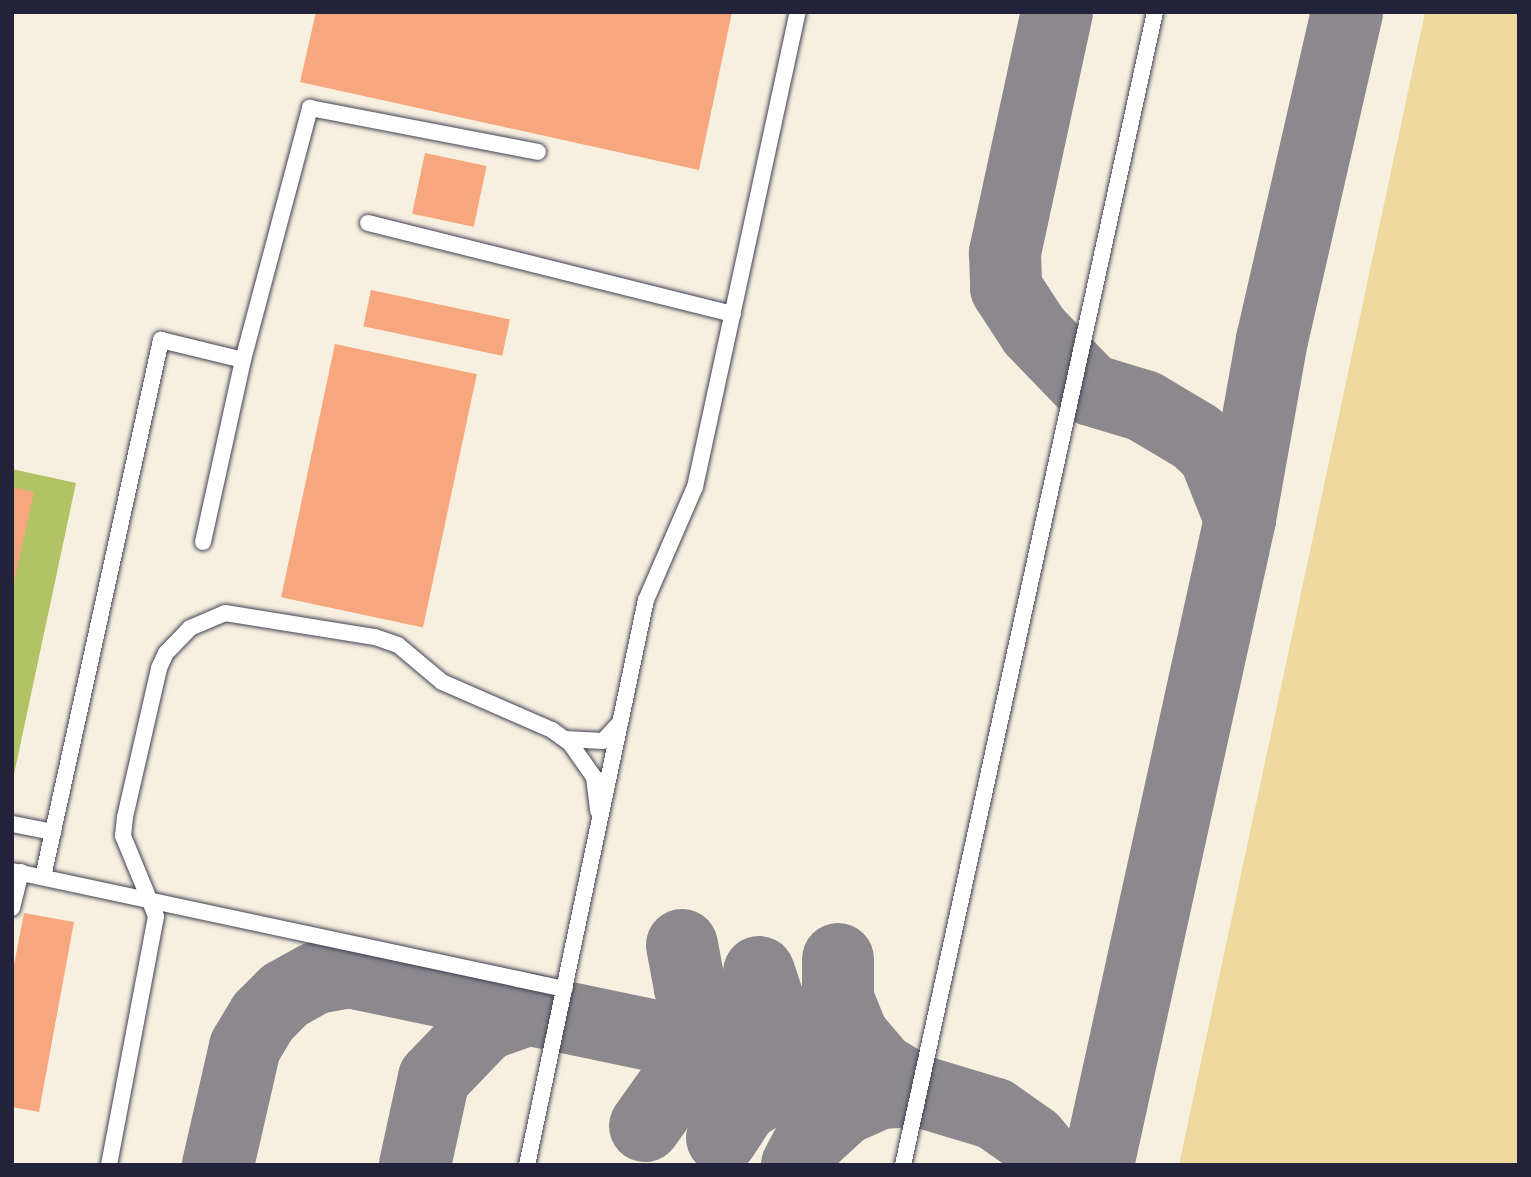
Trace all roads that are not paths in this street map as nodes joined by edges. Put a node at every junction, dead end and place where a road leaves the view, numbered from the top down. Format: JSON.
{"nodes":[{"id":1,"x":798,"y":12,"type":"edge"},
{"id":2,"x":1155,"y":12,"type":"edge"},
{"id":3,"x":538,"y":152,"type":"dead end"},
{"id":4,"x":368,"y":223,"type":"dead end"},
{"id":5,"x":733,"y":314,"type":"junction"},
{"id":6,"x":243,"y":360,"type":"junction"},
{"id":7,"x":203,"y":542,"type":"dead end"},
{"id":8,"x":623,"y":718,"type":"junction"},
{"id":9,"x":565,"y":739,"type":"junction"},
{"id":10,"x":12,"y":824,"type":"edge"},
{"id":11,"x":600,"y":831,"type":"junction"},
{"id":12,"x":53,"y":832,"type":"junction"},
{"id":13,"x":16,"y":872,"type":"edge"},
{"id":14,"x":43,"y":877,"type":"junction"},
{"id":15,"x":150,"y":900,"type":"junction"},
{"id":16,"x":12,"y":908,"type":"edge"},
{"id":17,"x":565,"y":989,"type":"junction"},
{"id":18,"x":108,"y":1165,"type":"edge"},
{"id":19,"x":527,"y":1165,"type":"edge"},
{"id":20,"x":904,"y":1165,"type":"edge"}],
"edges":[{"from":1,"to":5,"type":"lane"},
{"from":2,"to":20,"type":"lane"},
{"from":3,"to":6,"type":"lane"},
{"from":4,"to":5,"type":"lane"},
{"from":5,"to":8,"type":"lane"},
{"from":6,"to":7,"type":"lane"},
{"from":6,"to":12,"type":"lane"},
{"from":8,"to":9,"type":"lane"},
{"from":8,"to":11,"type":"lane"},
{"from":9,"to":11,"type":"lane"},
{"from":9,"to":15,"type":"lane"},
{"from":10,"to":12,"type":"lane"},
{"from":11,"to":17,"type":"lane"},
{"from":12,"to":14,"type":"lane"},
{"from":13,"to":14,"type":"lane"},
{"from":13,"to":16,"type":"lane"},
{"from":14,"to":15,"type":"lane"},
{"from":15,"to":17,"type":"lane"},
{"from":15,"to":18,"type":"lane"},
{"from":17,"to":19,"type":"lane"}]}
